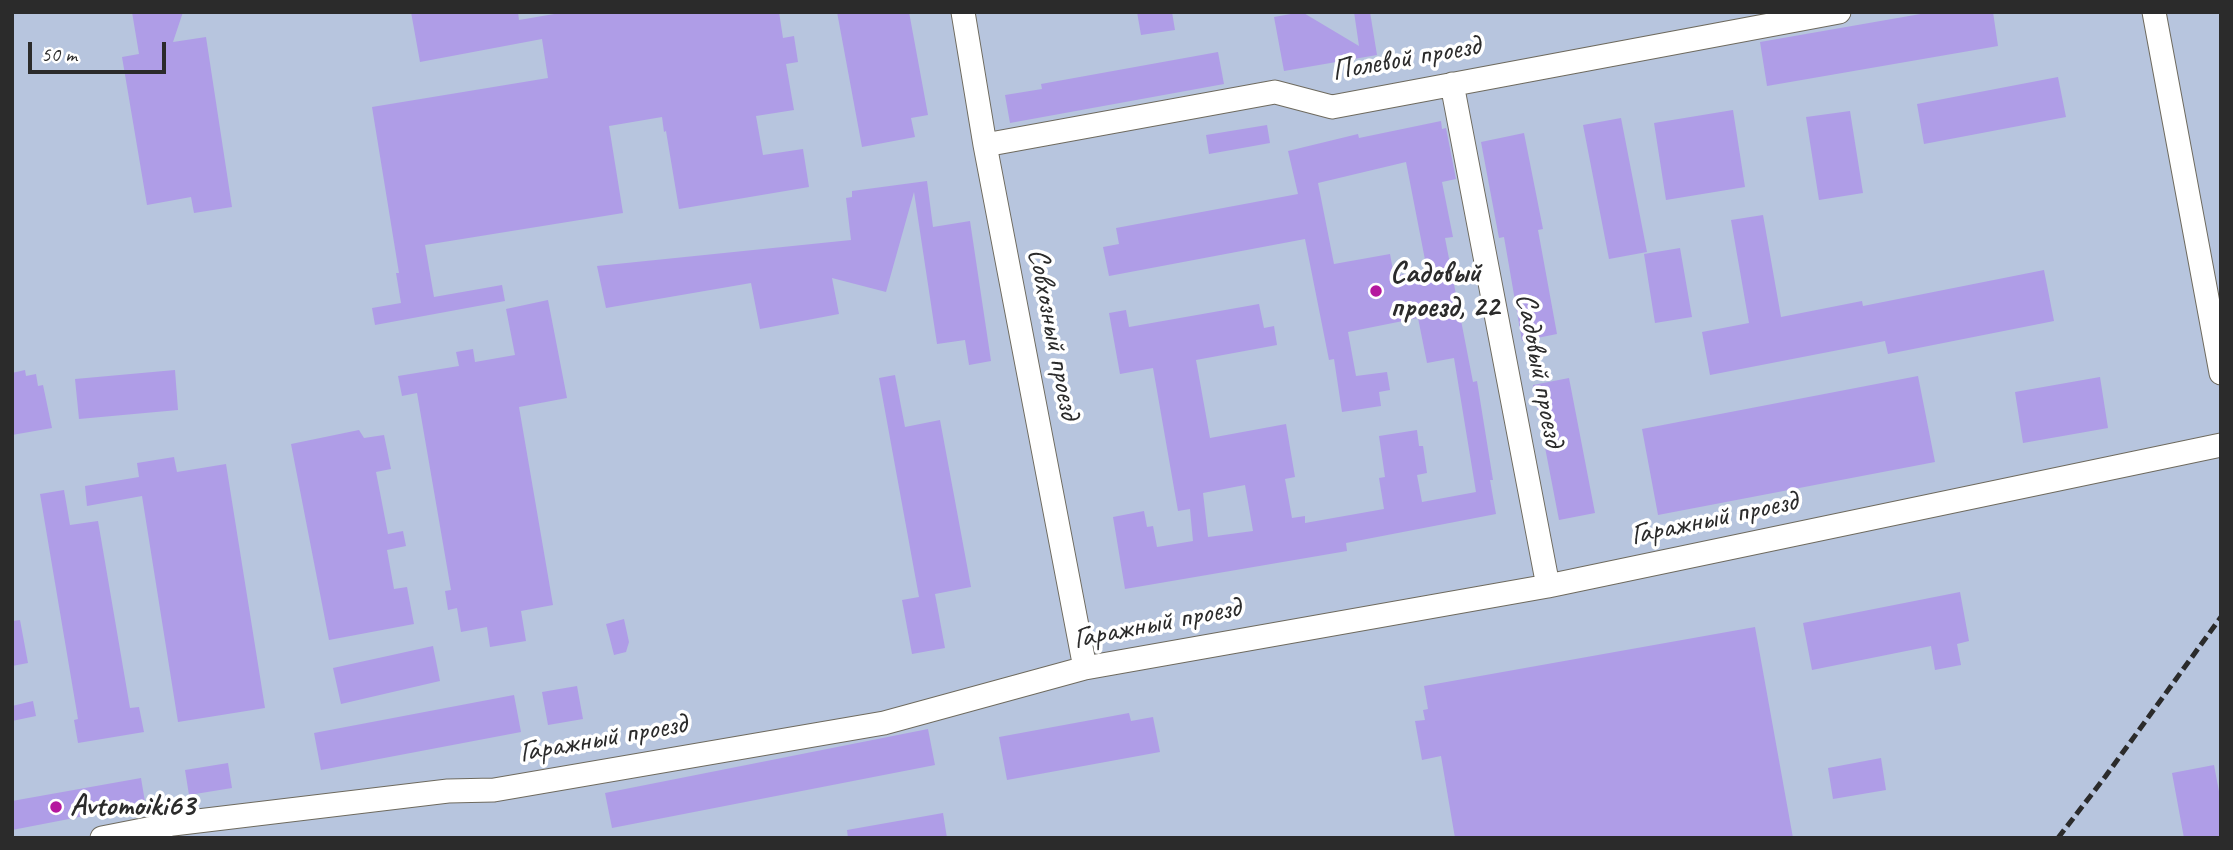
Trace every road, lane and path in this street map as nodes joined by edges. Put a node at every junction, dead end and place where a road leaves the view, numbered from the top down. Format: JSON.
{"nodes":[{"id":1,"x":963,"y":12,"type":"edge"},
{"id":2,"x":1839,"y":12,"type":"edge"},
{"id":3,"x":2154,"y":12,"type":"edge"},
{"id":4,"x":1452,"y":83,"type":"junction"},
{"id":5,"x":985,"y":145,"type":"junction"},
{"id":6,"x":2221,"y":373,"type":"edge"},
{"id":7,"x":2221,"y":445,"type":"edge"},
{"id":8,"x":1548,"y":586,"type":"junction"},
{"id":9,"x":1085,"y":668,"type":"junction"},
{"id":10,"x":102,"y":838,"type":"edge"}],
"edges":[{"from":1,"to":5,"type":"street","name":"Совхозный проезд"},
{"from":2,"to":4,"type":"street","name":"Полевой проезд"},
{"from":3,"to":6,"type":"street"},
{"from":4,"to":5,"type":"street","name":"Полевой проезд"},
{"from":4,"to":8,"type":"street","name":"Садовый проезд"},
{"from":5,"to":9,"type":"street","name":"Совхозный проезд"},
{"from":7,"to":8,"type":"street","name":"Гаражный проезд"},
{"from":8,"to":9,"type":"street","name":"Гаражный проезд"},
{"from":9,"to":10,"type":"street","name":"Гаражный проезд"}]}
